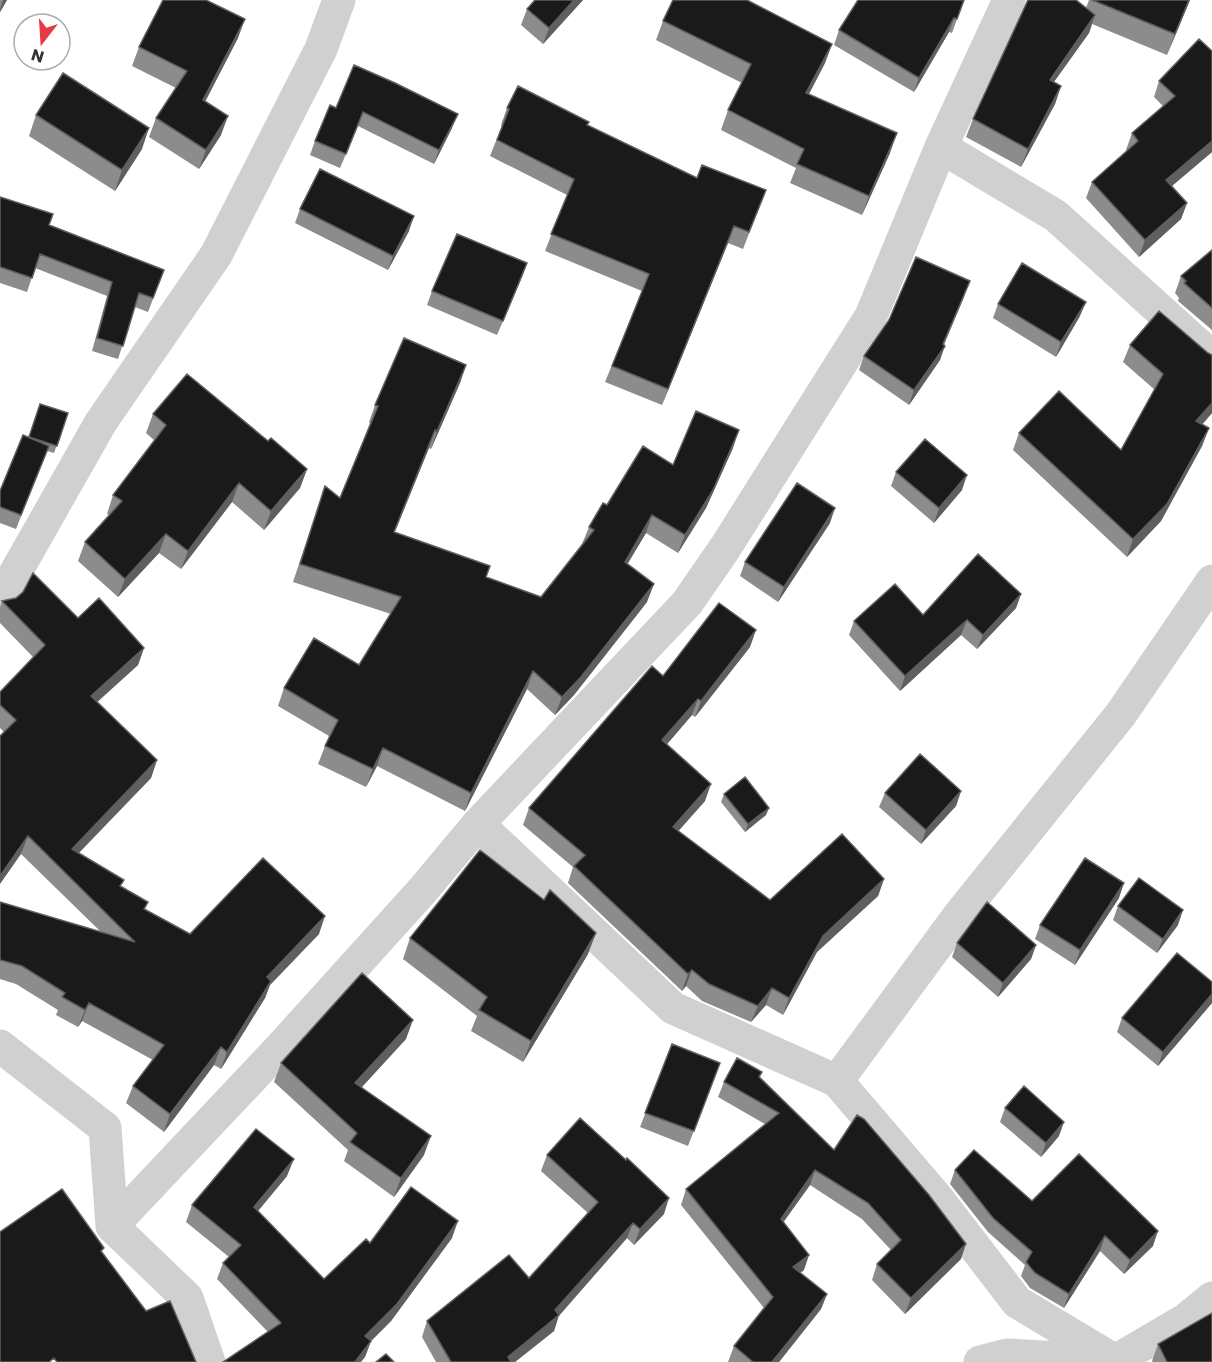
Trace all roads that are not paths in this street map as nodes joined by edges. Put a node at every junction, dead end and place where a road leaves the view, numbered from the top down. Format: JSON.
{"nodes":[{"id":1,"x":339,"y":0,"type":"edge"},
{"id":2,"x":1009,"y":0,"type":"edge"},
{"id":3,"x":940,"y":147,"type":"junction"},
{"id":4,"x":1212,"y":355,"type":"edge"},
{"id":5,"x":1212,"y":581,"type":"edge"},
{"id":6,"x":0,"y":600,"type":"edge"},
{"id":7,"x":478,"y":824,"type":"junction"},
{"id":8,"x":0,"y":1046,"type":"edge"},
{"id":9,"x":837,"y":1081,"type":"junction"},
{"id":10,"x":112,"y":1226,"type":"junction"},
{"id":11,"x":1212,"y":1298,"type":"edge"},
{"id":12,"x":1116,"y":1361,"type":"edge"},
{"id":13,"x":209,"y":1362,"type":"edge"},
{"id":14,"x":980,"y":1362,"type":"edge"}],
"edges":[{"from":1,"to":6,"type":"street"},
{"from":2,"to":3,"type":"street"},
{"from":3,"to":4,"type":"street"},
{"from":3,"to":7,"type":"street"},
{"from":5,"to":9,"type":"street"},
{"from":7,"to":9,"type":"street"},
{"from":7,"to":10,"type":"street"},
{"from":8,"to":10,"type":"street"},
{"from":9,"to":12,"type":"street"},
{"from":10,"to":13,"type":"street"},
{"from":11,"to":12,"type":"street"},
{"from":12,"to":14,"type":"street"}]}
